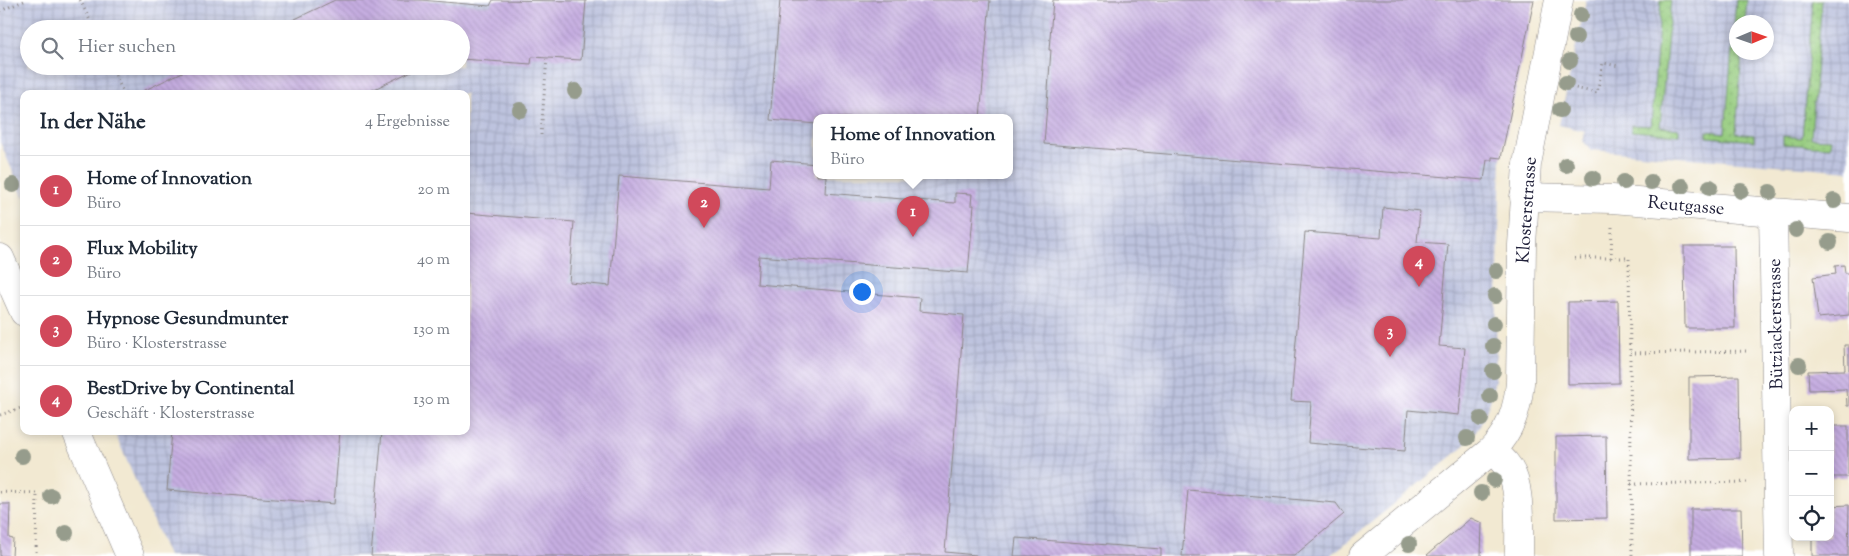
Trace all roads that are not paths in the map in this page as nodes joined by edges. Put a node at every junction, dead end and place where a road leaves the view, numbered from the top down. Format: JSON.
{"nodes":[{"id":1,"x":1559,"y":0,"type":"edge"},
{"id":2,"x":1524,"y":197,"type":"junction"},
{"id":3,"x":1773,"y":212,"type":"junction"},
{"id":4,"x":1849,"y":218,"type":"edge"},
{"id":5,"x":0,"y":258,"type":"edge"},
{"id":6,"x":20,"y":303,"type":"edge"},
{"id":7,"x":78,"y":435,"type":"edge"},
{"id":8,"x":1492,"y":450,"type":"junction"},
{"id":9,"x":130,"y":556,"type":"edge"},
{"id":10,"x":1363,"y":556,"type":"edge"},
{"id":11,"x":1519,"y":556,"type":"edge"},
{"id":12,"x":1779,"y":556,"type":"edge"}],
"edges":[{"from":1,"to":2,"type":"street","name":"Klosterstrasse"},
{"from":2,"to":3,"type":"street","name":"Reutgasse"},
{"from":2,"to":8,"type":"street","name":"Klosterstrasse"},
{"from":3,"to":4,"type":"street","name":"Reutgasse"},
{"from":3,"to":12,"type":"street","name":"Bütziackerstrasse"},
{"from":5,"to":6,"type":"street"},
{"from":7,"to":9,"type":"street"},
{"from":8,"to":10,"type":"street","name":"Klosterstrasse"},
{"from":8,"to":11,"type":"street"}]}
